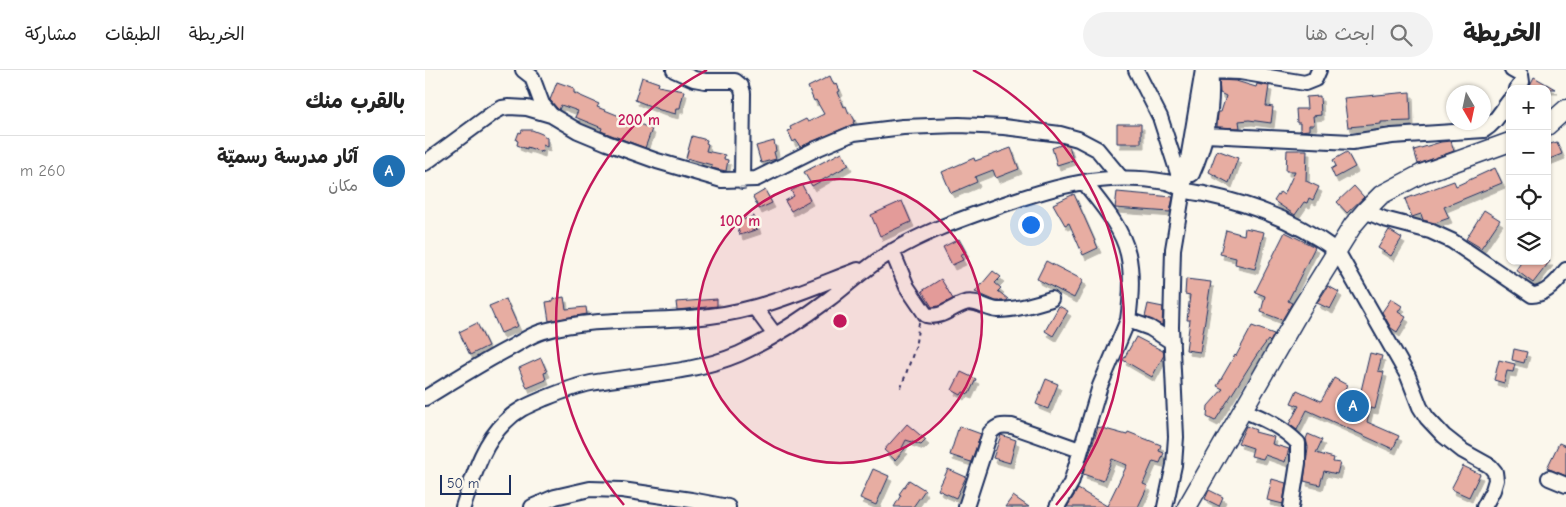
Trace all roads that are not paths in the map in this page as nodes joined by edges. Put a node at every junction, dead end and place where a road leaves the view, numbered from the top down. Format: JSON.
{"nodes":[{"id":1,"x":523,"y":70,"type":"edge"},
{"id":2,"x":674,"y":70,"type":"edge"},
{"id":3,"x":1136,"y":70,"type":"edge"},
{"id":4,"x":1203,"y":70,"type":"edge"},
{"id":5,"x":1210,"y":70,"type":"edge"},
{"id":6,"x":1319,"y":70,"type":"edge"},
{"id":7,"x":1512,"y":70,"type":"edge"},
{"id":8,"x":1520,"y":85,"type":"edge"},
{"id":9,"x":1506,"y":105,"type":"edge"},
{"id":10,"x":1566,"y":109,"type":"edge"},
{"id":11,"x":551,"y":115,"type":"junction"},
{"id":12,"x":1551,"y":122,"type":"edge"},
{"id":13,"x":1206,"y":135,"type":"junction"},
{"id":14,"x":1506,"y":143,"type":"edge"},
{"id":15,"x":425,"y":163,"type":"edge"},
{"id":16,"x":1121,"y":178,"type":"junction"},
{"id":17,"x":743,"y":181,"type":"junction"},
{"id":18,"x":1084,"y":182,"type":"junction"},
{"id":19,"x":1181,"y":188,"type":"junction"},
{"id":20,"x":1365,"y":211,"type":"junction"},
{"id":21,"x":892,"y":251,"type":"junction"},
{"id":22,"x":1337,"y":251,"type":"junction"},
{"id":23,"x":870,"y":266,"type":"junction"},
{"id":24,"x":1566,"y":270,"type":"edge"},
{"id":25,"x":1051,"y":299,"type":"dead end"},
{"id":26,"x":755,"y":308,"type":"junction"},
{"id":27,"x":1128,"y":320,"type":"junction"},
{"id":28,"x":775,"y":335,"type":"junction"},
{"id":29,"x":1172,"y":342,"type":"junction"},
{"id":30,"x":425,"y":398,"type":"edge"},
{"id":31,"x":1242,"y":410,"type":"junction"},
{"id":32,"x":1080,"y":450,"type":"junction"},
{"id":33,"x":1549,"y":478,"type":"dead end"},
{"id":34,"x":1566,"y":486,"type":"edge"},
{"id":35,"x":463,"y":507,"type":"edge"},
{"id":36,"x":532,"y":507,"type":"edge"},
{"id":37,"x":728,"y":507,"type":"edge"},
{"id":38,"x":965,"y":507,"type":"edge"},
{"id":39,"x":1057,"y":507,"type":"edge"},
{"id":40,"x":1165,"y":507,"type":"edge"},
{"id":41,"x":1187,"y":507,"type":"edge"},
{"id":42,"x":1291,"y":507,"type":"edge"},
{"id":43,"x":1484,"y":507,"type":"edge"}],
"edges":[{"from":1,"to":11,"type":"street"},
{"from":2,"to":17,"type":"street"},
{"from":3,"to":19,"type":"street"},
{"from":4,"to":19,"type":"street"},
{"from":5,"to":6,"type":"street"},
{"from":5,"to":13,"type":"street"},
{"from":7,"to":8,"type":"street"},
{"from":9,"to":13,"type":"street"},
{"from":10,"to":12,"type":"main road"},
{"from":11,"to":15,"type":"street"},
{"from":11,"to":17,"type":"street"},
{"from":13,"to":19,"type":"street"},
{"from":14,"to":20,"type":"main road"},
{"from":16,"to":17,"type":"street"},
{"from":16,"to":18,"type":"street"},
{"from":16,"to":19,"type":"street"},
{"from":18,"to":21,"type":"street"},
{"from":18,"to":27,"type":"street"},
{"from":19,"to":22,"type":"street"},
{"from":19,"to":29,"type":"street"},
{"from":20,"to":22,"type":"main road"},
{"from":20,"to":24,"type":"street"},
{"from":21,"to":23,"type":"street"},
{"from":21,"to":25,"type":"street"},
{"from":22,"to":31,"type":"main road"},
{"from":22,"to":43,"type":"street"},
{"from":23,"to":26,"type":"street"},
{"from":23,"to":28,"type":"street"},
{"from":26,"to":28,"type":"street"},
{"from":26,"to":30,"type":"street"},
{"from":27,"to":29,"type":"street"},
{"from":27,"to":32,"type":"street"},
{"from":28,"to":35,"type":"street"},
{"from":29,"to":40,"type":"street"},
{"from":31,"to":41,"type":"main road"},
{"from":31,"to":42,"type":"street"},
{"from":32,"to":38,"type":"street"},
{"from":32,"to":39,"type":"street"},
{"from":33,"to":34,"type":"street"},
{"from":36,"to":37,"type":"street"}]}
